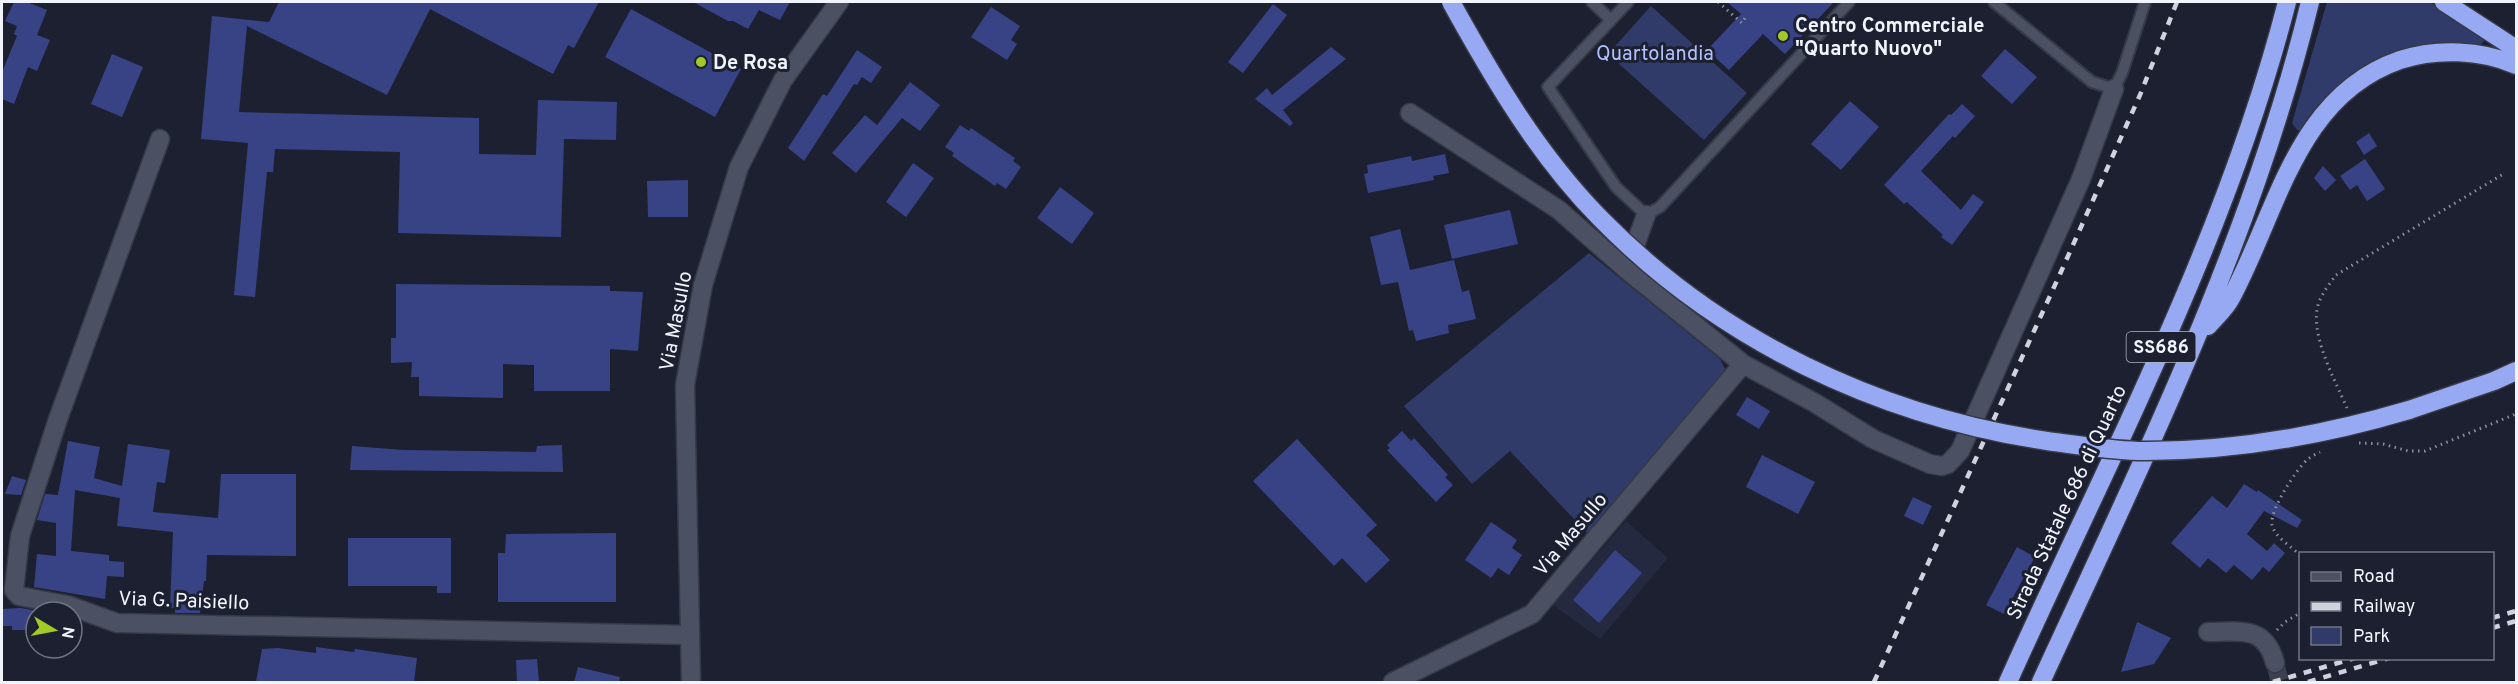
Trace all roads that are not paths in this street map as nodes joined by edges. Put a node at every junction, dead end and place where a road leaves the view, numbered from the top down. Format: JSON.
{"nodes":[{"id":1,"x":839,"y":2,"type":"edge"},
{"id":2,"x":1451,"y":2,"type":"edge"},
{"id":3,"x":1592,"y":2,"type":"edge"},
{"id":4,"x":1628,"y":2,"type":"edge"},
{"id":5,"x":1850,"y":2,"type":"edge"},
{"id":6,"x":1994,"y":2,"type":"edge"},
{"id":7,"x":2145,"y":2,"type":"edge"},
{"id":8,"x":2287,"y":2,"type":"edge"},
{"id":9,"x":2310,"y":2,"type":"edge"},
{"id":10,"x":2444,"y":2,"type":"edge"},
{"id":11,"x":1611,"y":20,"type":"junction"},
{"id":12,"x":2517,"y":49,"type":"edge"},
{"id":13,"x":2517,"y":64,"type":"edge"},
{"id":14,"x":2114,"y":89,"type":"junction"},
{"id":15,"x":1410,"y":113,"type":"dead end"},
{"id":16,"x":160,"y":139,"type":"dead end"},
{"id":17,"x":1646,"y":215,"type":"junction"},
{"id":18,"x":1627,"y":270,"type":"junction"},
{"id":19,"x":2198,"y":339,"type":"junction"},
{"id":20,"x":1743,"y":364,"type":"junction"},
{"id":21,"x":2517,"y":370,"type":"edge"},
{"id":22,"x":2208,"y":632,"type":"dead end"},
{"id":23,"x":690,"y":635,"type":"junction"},
{"id":24,"x":2275,"y":663,"type":"tunnel mouth"},
{"id":25,"x":691,"y":682,"type":"edge"},
{"id":26,"x":1393,"y":682,"type":"edge"},
{"id":27,"x":2008,"y":682,"type":"edge"},
{"id":28,"x":2042,"y":682,"type":"edge"}],
"edges":[{"from":1,"to":23,"type":"street","name":"Via Masullo"},
{"from":2,"to":21,"type":"highway","bridge":true},
{"from":3,"to":11,"type":"lane"},
{"from":4,"to":11,"type":"lane"},
{"from":5,"to":17,"type":"lane"},
{"from":6,"to":14,"type":"lane"},
{"from":7,"to":14,"type":"lane"},
{"from":8,"to":27,"type":"highway","name":"Strada Statale 686 di Quarto","number":"SS686"},
{"from":9,"to":19,"type":"highway","number":"SS686"},
{"from":10,"to":12,"type":"highway"},
{"from":11,"to":17,"type":"lane"},
{"from":13,"to":19,"type":"highway"},
{"from":14,"to":20,"type":"street"},
{"from":15,"to":18,"type":"street"},
{"from":16,"to":23,"type":"street","name":"Via G. Paisiello"},
{"from":17,"to":18,"type":"street"},
{"from":18,"to":20,"type":"street"},
{"from":19,"to":28,"type":"highway","number":"SS686"},
{"from":20,"to":26,"type":"street","name":"Via Masullo"},
{"from":22,"to":24,"type":"street"},
{"from":23,"to":25,"type":"street","name":"Via Masullo"}]}
